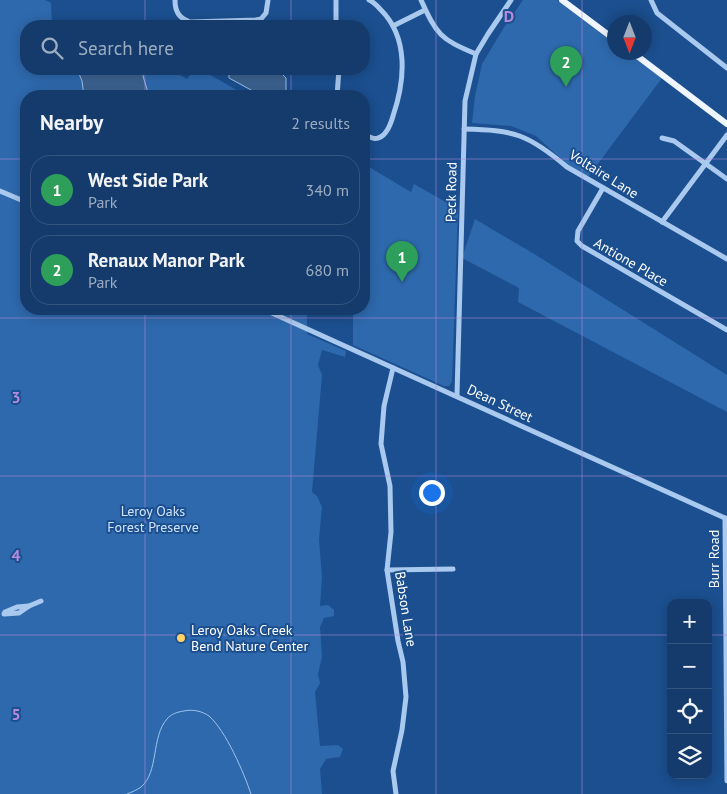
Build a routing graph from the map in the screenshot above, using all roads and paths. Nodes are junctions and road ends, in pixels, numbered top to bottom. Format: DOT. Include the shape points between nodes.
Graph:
graph roads {
  1 [pos="175,0"];
  2 [pos="268,0"];
  3 [pos="336,0"];
  4 [pos="369,0"];
  5 [pos="420,0"];
  6 [pos="511,0"];
  7 [pos="562,0"];
  8 [pos="651,0"];
  9 [pos="425,10"];
  10 [pos="186,20"];
  11 [pos="256,20"];
  12 [pos="336,20"];
  13 [pos="393,26"];
  14 [pos="607,34"];
  15 [pos="476,54"];
  16 [pos="643,60"];
  17 [pos="727,68"];
  18 [pos="339,75"];
  19 [pos="337,90"];
  20 [pos="727,124"];
  21 [pos="464,129"];
  22 [pos="727,135"];
  23 [pos="370,137"];
  24 [pos="662,138"];
  25 [pos="706,163"];
  26 [pos="727,179"];
  27 [pos="603,188"];
  28 [pos="0,191"];
  29 [pos="20,199"];
  30 [pos="662,222"];
  31 [pos="727,260"];
  32 [pos="276,315"];
  33 [pos="727,330"];
  34 [pos="393,368"];
  35 [pos="457,395"];
  36 [pos="726,519"];
  37 [pos="453,569"];
  38 [pos="387,570"];
  39 [pos="42,601"];
  40 [pos="29,606"];
  41 [pos="727,780"];
  42 [pos="396,794"];
  1 -- 10 [label="street" via="177,13"];
  2 -- 11 [label="street" via="266,13"];
  3 -- 12 [label="street"];
  4 -- 13 [label="street" via="390,19"];
  5 -- 9 [label="street"];
  6 -- 15 [label="street, Peck Road"];
  7 -- 14 [label="main road"];
  8 -- 17 [label="street" via="657,13"];
  9 -- 13 [label="street"];
  9 -- 15 [label="street" via="437,32"];
  13 -- 23 [label="street" via="400,43 399,100 384,134 379,138"];
  15 -- 21 [label="street, Peck Road" via="465,101"];
  16 -- 20 [label="main road"];
  18 -- 19 [label="street"];
  21 -- 27 [label="street, Voltaire Lane" via="497,130 530,139 567,167"];
  21 -- 35 [label="street, Peck Road"];
  22 -- 25 [label="street"];
  24 -- 25 [label="street" via="674,141"];
  25 -- 26 [label="street"];
  25 -- 30 [label="street"];
  27 -- 30 [label="street, Voltaire Lane"];
  27 -- 33 [label="street, Antione Place" via="578,231 577,241"];
  28 -- 29 [label="street"];
  30 -- 31 [label="street, Voltaire Lane"];
  32 -- 34 [label="street, Dean Street"];
  34 -- 35 [label="street, Dean Street"];
  34 -- 38 [label="street, Babson Lane" via="384,406 381,444 390,486 391,532"];
  35 -- 36 [label="street, Dean Street"];
  36 -- 41 [label="street, Burr Road"];
  37 -- 38 [label="street"];
  38 -- 42 [label="street, Babson Lane" via="404,662 406,696 393,771"];
  39 -- 40 [label="street"];
}
